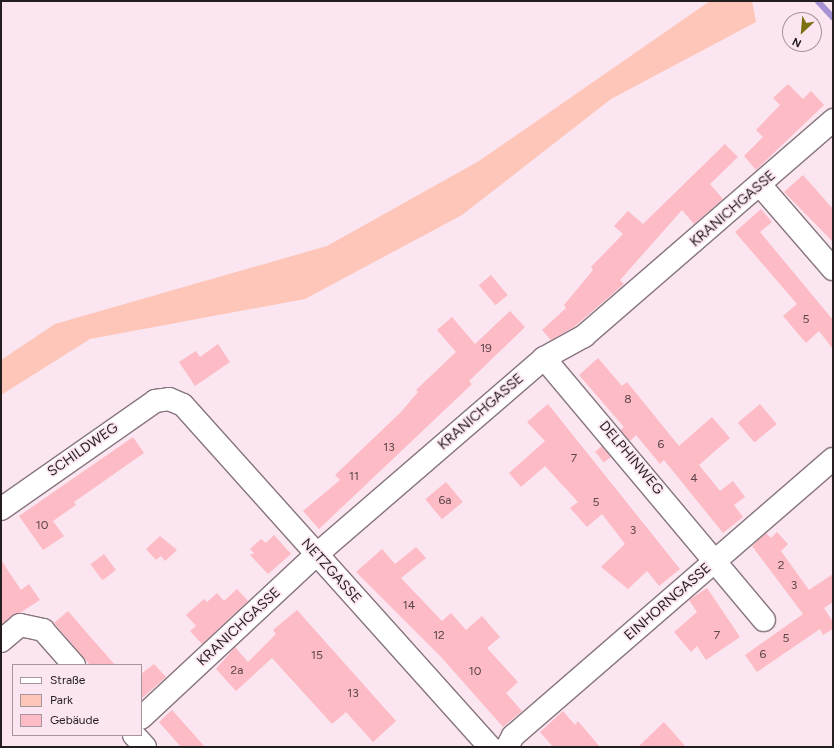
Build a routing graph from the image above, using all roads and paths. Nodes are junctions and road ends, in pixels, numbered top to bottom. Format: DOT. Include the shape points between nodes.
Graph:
graph roads {
  1 [pos="833,120"];
  2 [pos="761,186"];
  3 [pos="833,269"];
  4 [pos="544,358"];
  5 [pos="169,399"];
  6 [pos="833,459"];
  7 [pos="1,509"];
  8 [pos="316,555"];
  9 [pos="716,560"];
  10 [pos="764,620"];
  11 [pos="1,641"];
  12 [pos="73,664"];
  13 [pos="142,717"];
  14 [pos="135,736"];
  15 [pos="145,747"];
  16 [pos="490,747"];
  17 [pos="506,747"];
  1 -- 2 [label="street, KRANICHGASSE"];
  2 -- 3 [label="street"];
  2 -- 4 [label="street, KRANICHGASSE" via="584,336"];
  4 -- 8 [label="street, KRANICHGASSE"];
  4 -- 9 [label="street, DELPHINWEG"];
  5 -- 7 [label="street, SCHILDWEG" via="156,401 132,416"];
  5 -- 8 [label="street, NETZGASSE" via="183,405"];
  6 -- 9 [label="street, EINHORNGASSE"];
  8 -- 13 [label="street, KRANICHGASSE"];
  8 -- 16 [label="street, NETZGASSE"];
  9 -- 10 [label="street, DELPHINWEG"];
  9 -- 17 [label="street, EINHORNGASSE" via="513,736"];
  11 -- 12 [label="street" via="20,625 43,630"];
  14 -- 15 [label="street"];
}
